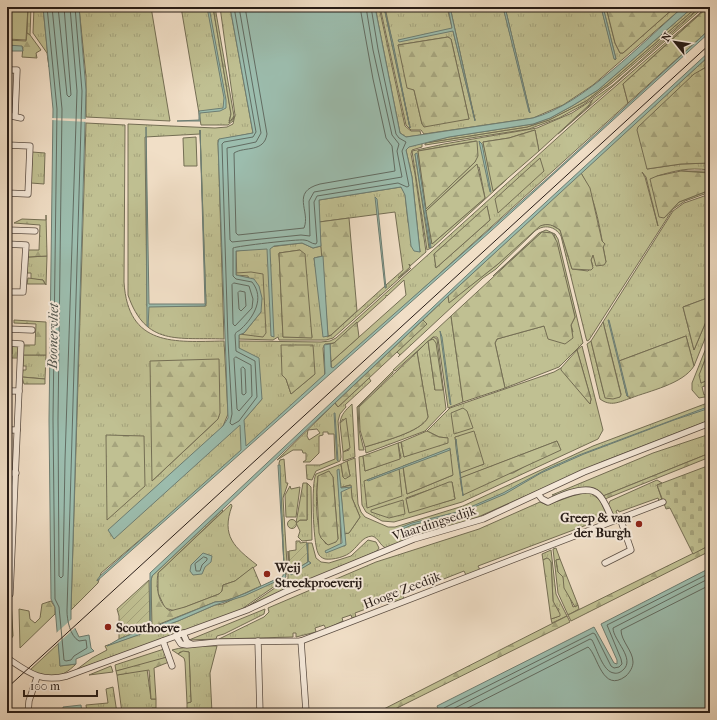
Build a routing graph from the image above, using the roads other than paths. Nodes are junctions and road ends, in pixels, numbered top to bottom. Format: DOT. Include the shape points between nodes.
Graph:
graph roads {
  1 [pos="7,70"];
  2 [pos="7,115"];
  3 [pos="15,116"];
  4 [pos="21,118"];
  5 [pos="7,145"];
  6 [pos="7,193"];
  7 [pos="7,230"];
  8 [pos="35,231"];
  9 [pos="7,244"];
  10 [pos="7,292"];
  11 [pos="7,329"];
  12 [pos="32,330"];
  13 [pos="7,343"];
  14 [pos="7,391"];
  15 [pos="19,391"];
  16 [pos="710,423"];
  17 [pos="7,430"];
  18 [pos="17,430"];
  19 [pos="7,473"];
  20 [pos="16,473"];
  21 [pos="544,491"];
  22 [pos="538,494"];
  23 [pos="552,500"];
  24 [pos="663,502"];
  25 [pos="620,518"];
  26 [pos="613,521"];
  27 [pos="9,555"];
  28 [pos="605,563"];
  29 [pos="10,594"];
  30 [pos="182,634"];
  31 [pos="176,636"];
  32 [pos="163,641"];
  33 [pos="258,641"];
  34 [pos="301,641"];
  35 [pos="191,644"];
  36 [pos="7,658"];
  37 [pos="172,666"];
  38 [pos="37,677"];
  39 [pos="28,713"];
  40 [pos="260,713"];
  41 [pos="300,713"];
  1 -- 3 [label="street" via="18,70"];
  2 -- 3 [label="street"];
  3 -- 4 [label="street"];
  5 -- 6 [label="street" via="30,146 28,194"];
  7 -- 8 [label="street"];
  9 -- 10 [label="street" via="26,245 23,292"];
  11 -- 12 [label="street"];
  13 -- 15 [label="street" via="21,344"];
  14 -- 15 [label="street"];
  15 -- 18 [label="street"];
  16 -- 21 [label="street, Vlaardingsedijk" via="630,453"];
  17 -- 18 [label="street"];
  18 -- 20 [label="street"];
  19 -- 20 [label="street"];
  20 -- 27 [label="street"];
  21 -- 22 [label="street, Vlaardingsedijk"];
  21 -- 23 [label="street"];
  22 -- 23 [label="street" via="545,501"];
  22 -- 30 [label="street, Vlaardingsedijk" via="483,519 414,539 247,610"];
  23 -- 26 [label="street" via="591,490 601,496"];
  24 -- 25 [label="street, Hooge Zeedijk"];
  25 -- 26 [label="street, Hooge Zeedijk"];
  25 -- 28 [label="street" via="631,550"];
  26 -- 34 [label="street, Hooge Zeedijk"];
  27 -- 29 [label="street"];
  30 -- 31 [label="street, Vlaardingsedijk"];
  30 -- 35 [label="street"];
  31 -- 32 [label="street, Vlaardingsedijk"];
  31 -- 35 [label="street" via="183,645"];
  32 -- 37 [label="street"];
  32 -- 38 [label="street, Vlaardingsedijk" via="67,676 52,679"];
  33 -- 34 [label="street, Hooge Zeedijk"];
  33 -- 35 [label="street, Hooge Zeedijk"];
  33 -- 40 [label="street"];
  34 -- 41 [label="street" via="306,710"];
  36 -- 38 [label="street"];
  38 -- 39 [label="street"];
}
